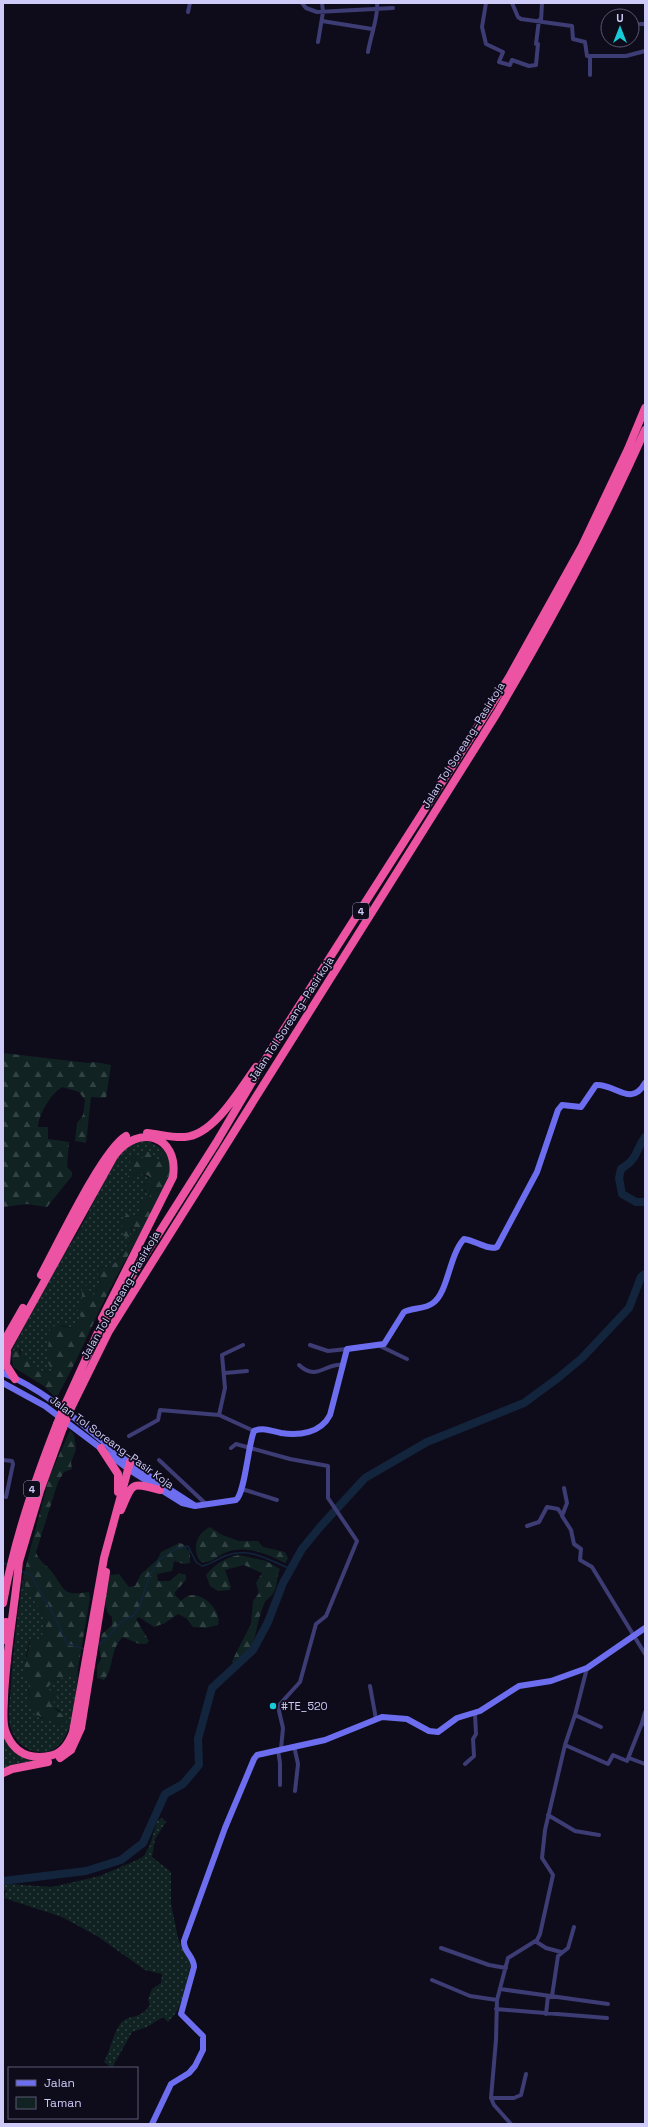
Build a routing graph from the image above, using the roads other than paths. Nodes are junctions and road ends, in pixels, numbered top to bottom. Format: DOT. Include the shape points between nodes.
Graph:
graph roads {
  1 [pos="190,3"];
  2 [pos="302,3"];
  3 [pos="322,3"];
  4 [pos="377,3"];
  5 [pos="486,3"];
  6 [pos="512,3"];
  7 [pos="542,3"];
  8 [pos="393,8"];
  9 [pos="378,9"];
  10 [pos="188,12"];
  11 [pos="323,12"];
  12 [pos="322,21"];
  13 [pos="540,21"];
  14 [pos="372,29"];
  15 [pos="318,42"];
  16 [pos="645,51"];
  17 [pos="368,52"];
  18 [pos="590,56"];
  19 [pos="590,74"];
  20 [pos="645,408"];
  21 [pos="645,430"];
  22 [pos="274,1045"];
  23 [pos="645,1083"];
  24 [pos="99,1330"];
  25 [pos="6,1340"];
  26 [pos="243,1344"];
  27 [pos="310,1345"];
  28 [pos="380,1346"];
  29 [pos="347,1349"];
  30 [pos="3,1356"];
  31 [pos="407,1359"];
  32 [pos="298,1365"];
  33 [pos="343,1365"];
  34 [pos="248,1371"];
  35 [pos="225,1373"];
  36 [pos="3,1374"];
  37 [pos="15,1378"];
  38 [pos="3,1383"];
  39 [pos="67,1408"];
  40 [pos="219,1415"];
  41 [pos="254,1431"];
  42 [pos="129,1436"];
  43 [pos="101,1448"];
  44 [pos="231,1448"];
  45 [pos="249,1449"];
  46 [pos="3,1460"];
  47 [pos="159,1460"];
  48 [pos="131,1467"];
  49 [pos="564,1488"];
  50 [pos="242,1489"];
  51 [pos="160,1490"];
  52 [pos="6,1497"];
  53 [pos="277,1500"];
  54 [pos="206,1504"];
  55 [pos="196,1506"];
  56 [pos="120,1512"];
  57 [pos="562,1515"];
  58 [pos="112,1526"];
  59 [pos="527,1526"];
  60 [pos="13,1579"];
  61 [pos="3,1603"];
  62 [pos="645,1628"];
  63 [pos="92,1635"];
  64 [pos="634,1636"];
  65 [pos="3,1640"];
  66 [pos="645,1654"];
  67 [pos="88,1660"];
  68 [pos="587,1668"];
  69 [pos="370,1686"];
  70 [pos="645,1712"];
  71 [pos="475,1714"];
  72 [pos="575,1715"];
  73 [pos="376,1719"];
  74 [pos="644,1723"];
  75 [pos="601,1726"];
  76 [pos="565,1745"];
  77 [pos="294,1746"];
  78 [pos="279,1749"];
  79 [pos="629,1758"];
  80 [pos="466,1763"];
  81 [pos="645,1764"];
  82 [pos="3,1773"];
  83 [pos="280,1785"];
  84 [pos="295,1791"];
  85 [pos="548,1815"];
  86 [pos="600,1835"];
  87 [pos="574,1927"];
  88 [pos="535,1941"];
  89 [pos="441,1948"];
  90 [pos="561,1952"];
  91 [pos="506,1968"];
  92 [pos="432,1980"];
  93 [pos="500,1989"];
  94 [pos="550,1996"];
  95 [pos="497,2000"];
  96 [pos="608,2004"];
  97 [pos="496,2009"];
  98 [pos="546,2014"];
  99 [pos="607,2018"];
  100 [pos="526,2074"];
  101 [pos="491,2098"];
  102 [pos="152,2124"];
  103 [pos="511,2124"];
  1 -- 10 [label="street"];
  2 -- 11 [label="street" via="308,9"];
  3 -- 11 [label="street"];
  4 -- 9 [label="street"];
  5 -- 13 [label="street" via="482,27 486,44 503,52 499,62 510,65 512,60 529,66 536,65 536,37"];
  6 -- 13 [label="street" via="518,18"];
  7 -- 13 [label="street"];
  8 -- 9 [label="street"];
  9 -- 11 [label="street"];
  9 -- 14 [label="street"];
  11 -- 12 [label="street"];
  12 -- 14 [label="street"];
  12 -- 15 [label="street"];
  13 -- 18 [label="street" via="572,26 573,39 585,42 586,54"];
  14 -- 17 [label="street"];
  16 -- 18 [label="street" via="626,56"];
  18 -- 19 [label="street"];
  20 -- 22 [label="highway, Jalan Tol Soreang–Pasirkoja / 4" via="571,567 508,679"];
  21 -- 39 [label="highway, Jalan Tol Soreang–Pasirkoja / 4" via="591,546 541,639 109,1331"];
  22 -- 24 [label="highway, Jalan Tol Soreang–Pasirkoja / 4"];
  22 -- 25 [label="highway" via="224,1112 203,1131 184,1137 139,1132 125,1136 117,1143 101,1166"];
  23 -- 28 [label="street" via="640,1090 631,1095 604,1085 596,1085 581,1107 562,1105 537,1172 500,1244 494,1249 464,1239 454,1253 438,1300 429,1306 404,1312 384,1344"];
  24 -- 25 [label="highway" via="104,1312 174,1177 175,1165 171,1151 153,1139 137,1138 128,1141 114,1156"];
  24 -- 39 [label="highway, Jalan Tol Soreang–Pasirkoja / 4"];
  25 -- 30 [label="highway"];
  25 -- 37 [label="highway" via="5,1362"];
  26 -- 35 [label="street" via="222,1355"];
  27 -- 29 [label="street" via="328,1351"];
  28 -- 29 [label="street"];
  28 -- 31 [label="street"];
  29 -- 33 [label="street"];
  32 -- 33 [label="street" via="310,1371 320,1371 335,1364"];
  33 -- 41 [label="street" via="330,1415 325,1424 311,1432 298,1434 262,1429"];
  34 -- 35 [label="street"];
  35 -- 40 [label="street" via="226,1388"];
  36 -- 37 [label="street, Jalan Tol Soreang–Pasir Koja"];
  37 -- 48 [label="street, Jalan Tol Soreang–Pasir Koja" via="60,1407"];
  38 -- 43 [label="street, Jalan Tol Soreang–Pasir Koja" via="45,1406"];
  39 -- 60 [label="highway, Jalan Tol Soreang–Pasirkoja / 4, bridge" via="17,1558"];
  40 -- 41 [label="street"];
  40 -- 42 [label="street" via="160,1410 158,1420"];
  41 -- 45 [label="street"];
  43 -- 48 [label="street, Jalan Tol Soreang–Pasir Koja"];
  43 -- 58 [label="highway" via="118,1474"];
  44 -- 45 [label="street" via="236,1444"];
  45 -- 50 [label="street"];
  45 -- 78 [label="street" via="328,1466 327,1495 332,1506 357,1539 326,1616 316,1624 300,1682 280,1704 283,1728"];
  46 -- 52 [label="street" via="12,1460 14,1464"];
  47 -- 54 [label="street"];
  48 -- 51 [label="street, Jalan Tol Soreang–Pasir Koja"];
  48 -- 55 [label="street, Jalan Tol Soreang–Pasir Koja"];
  48 -- 56 [label="highway"];
  48 -- 58 [label="highway"];
  49 -- 57 [label="street" via="567,1503"];
  50 -- 53 [label="street"];
  50 -- 54 [label="street" via="236,1500"];
  51 -- 55 [label="street, Jalan Tol Soreang–Pasir Koja" via="182,1504"];
  51 -- 56 [label="highway" via="136,1485 129,1491"];
  54 -- 55 [label="street"];
  56 -- 63 [label="highway"];
  57 -- 59 [label="street" via="558,1509 548,1507 545,1508 539,1522"];
  57 -- 64 [label="street" via="571,1530 574,1544 581,1549 580,1560 592,1567"];
  58 -- 63 [label="highway" via="104,1558"];
  60 -- 61 [label="highway"];
  60 -- 65 [label="highway"];
  60 -- 67 [label="highway" via="3,1720 9,1740 22,1754 36,1758 54,1756 69,1741 76,1721"];
  62 -- 64 [label="street"];
  63 -- 67 [label="highway"];
  64 -- 66 [label="street"];
  64 -- 68 [label="street"];
  67 -- 82 [label="highway" via="81,1728 71,1750 55,1760"];
  68 -- 71 [label="street" via="551,1681 519,1686"];
  68 -- 72 [label="street"];
  69 -- 73 [label="street"];
  70 -- 74 [label="street"];
  71 -- 73 [label="street" via="457,1718 442,1731 434,1733 406,1719"];
  71 -- 80 [label="street" via="474,1756"];
  72 -- 75 [label="street"];
  72 -- 76 [label="street"];
  73 -- 77 [label="street" via="325,1740"];
  74 -- 79 [label="street"];
  76 -- 79 [label="street" via="608,1764 613,1755 626,1761"];
  76 -- 85 [label="street"];
  77 -- 78 [label="street"];
  77 -- 84 [label="street" via="298,1764"];
  78 -- 83 [label="street"];
  78 -- 102 [label="street" via="260,1753 254,1759 186,1931 184,1948 194,1967 181,2014 203,2036 204,2045 193,2070 171,2084"];
  79 -- 81 [label="street"];
  85 -- 86 [label="street" via="575,1830"];
  85 -- 88 [label="street" via="542,1858 552,1872 552,1878 540,1934"];
  87 -- 90 [label="street" via="568,1948"];
  88 -- 90 [label="street" via="546,1948"];
  88 -- 91 [label="street" via="510,1957"];
  89 -- 91 [label="street" via="489,1965"];
  90 -- 94 [label="street" via="556,1963"];
  91 -- 93 [label="street"];
  92 -- 95 [label="street" via="460,1993"];
  93 -- 94 [label="street"];
  93 -- 95 [label="street"];
  94 -- 96 [label="street"];
  94 -- 98 [label="street"];
  95 -- 97 [label="street"];
  97 -- 98 [label="street"];
  97 -- 101 [label="street"];
  98 -- 99 [label="street"];
  100 -- 101 [label="street" via="520,2095 514,2098"];
  101 -- 103 [label="street"];
}
